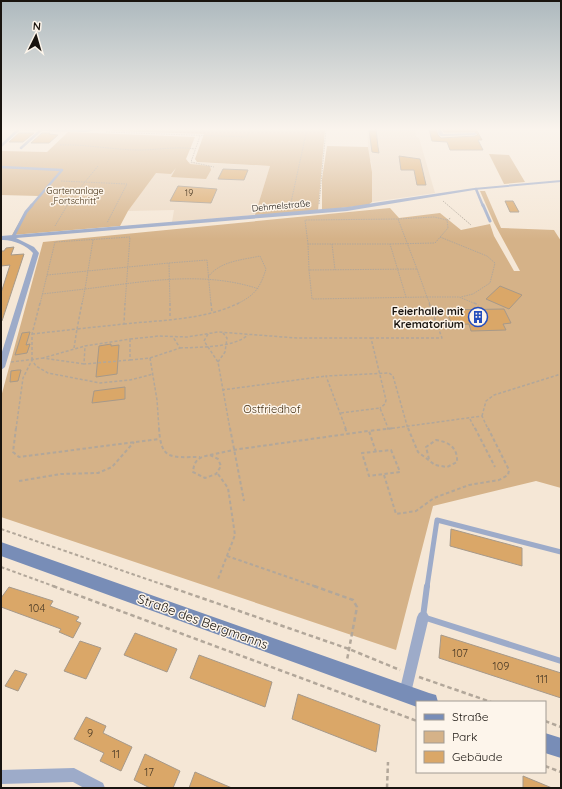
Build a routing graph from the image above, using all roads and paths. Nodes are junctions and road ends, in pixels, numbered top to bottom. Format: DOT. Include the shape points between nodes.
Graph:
graph roads {
  1 [pos="98,166"];
  2 [pos="209,166"];
  3 [pos="299,166"];
  4 [pos="323,166"];
  5 [pos="1,167"];
  6 [pos="214,167"];
  7 [pos="52,181"];
  8 [pos="561,181"];
  9 [pos="85,183"];
  10 [pos="476,189"];
  11 [pos="443,201"];
  12 [pos="319,212"];
  13 [pos="288,215"];
  14 [pos="451,218"];
  15 [pos="398,219"];
  16 [pos="447,220"];
  17 [pos="490,221"];
  18 [pos="471,224"];
  19 [pos="103,230"];
  20 [pos="53,234"];
  21 [pos="11,237"];
  22 [pos="440,237"];
  23 [pos="1,238"];
  24 [pos="93,240"];
  25 [pos="308,244"];
  26 [pos="332,244"];
  27 [pos="390,244"];
  28 [pos="408,244"];
  29 [pos="169,263"];
  30 [pos="129,267"];
  31 [pos="398,269"];
  32 [pos="417,269"];
  33 [pos="88,270"];
  34 [pos="309,270"];
  35 [pos="335,270"];
  36 [pos="47,275"];
  37 [pos="208,277"];
  38 [pos="169,280"];
  39 [pos="128,284"];
  40 [pos="85,289"];
  41 [pos="259,289"];
  42 [pos="42,294"];
  43 [pos="406,298"];
  44 [pos="427,298"];
  45 [pos="459,298"];
  46 [pos="479,305"];
  47 [pos="212,313"];
  48 [pos="170,318"];
  49 [pos="124,324"];
  50 [pos="77,329"];
  51 [pos="223,333"];
  52 [pos="32,334"];
  53 [pos="208,334"];
  54 [pos="248,335"];
  55 [pos="173,337"];
  56 [pos="371,338"];
  57 [pos="130,339"];
  58 [pos="225,343"];
  59 [pos="86,346"];
  60 [pos="208,346"];
  61 [pos="74,348"];
  62 [pos="180,348"];
  63 [pos="43,358"];
  64 [pos="150,358"];
  65 [pos="32,360"];
  66 [pos="130,360"];
  67 [pos="218,362"];
  68 [pos="1,364"];
  69 [pos="84,364"];
  70 [pos="380,373"];
  71 [pos="153,374"];
  72 [pos="561,374"];
  73 [pos="326,376"];
  74 [pos="222,390"];
  75 [pos="380,408"];
  76 [pos="341,412"];
  77 [pos="482,416"];
  78 [pos="470,419"];
  79 [pos="407,426"];
  80 [pos="388,428"];
  81 [pos="369,431"];
  82 [pos="347,433"];
  83 [pos="159,439"];
  84 [pos="134,442"];
  85 [pos="233,450"];
  86 [pos="376,452"];
  87 [pos="210,455"];
  88 [pos="200,458"];
  89 [pos="429,459"];
  90 [pos="495,467"];
  91 [pos="218,474"];
  92 [pos="384,474"];
  93 [pos="19,481"];
  94 [pos="244,502"];
  95 [pos="1,529"];
  96 [pos="1,549"];
  97 [pos="561,552"];
  98 [pos="227,556"];
  99 [pos="1,567"];
  100 [pos="218,578"];
  101 [pos="423,617"];
  102 [pos="349,649"];
  103 [pos="561,661"];
  104 [pos="344,671"];
  105 [pos="410,674"];
  106 [pos="405,693"];
  107 [pos="426,701"];
  108 [pos="488,701"];
  109 [pos="416,721"];
  110 [pos="546,721"];
  111 [pos="561,727"];
  112 [pos="546,743"];
  113 [pos="561,748"];
  114 [pos="388,762"];
  115 [pos="546,766"];
  116 [pos="561,772"];
  117 [pos="1,777"];
  118 [pos="98,788"];
  119 [pos="387,788"];
  1 -- 9 [label="path"];
  2 -- 6 [label="path"];
  3 -- 13 [label="path"];
  4 -- 12 [label="path"];
  5 -- 7 [label="lane" via="62,170"];
  7 -- 9 [label="path"];
  7 -- 21 [label="lane" via="26,212"];
  8 -- 10 [label="street, Dehmelstraße"];
  9 -- 19 [label="path" via="127,184"];
  9 -- 20 [label="path" via="65,208"];
  10 -- 12 [label="street, Dehmelstraße"];
  10 -- 17 [label="lane"];
  11 -- 18 [label="path"];
  12 -- 13 [label="street, Dehmelstraße"];
  13 -- 19 [label="street, Dehmelstraße"];
  14 -- 16 [label="path"];
  15 -- 16 [label="path" via="437,217"];
  15 -- 25 [label="path" via="305,220"];
  15 -- 28 [label="path"];
  16 -- 22 [label="path" via="448,228"];
  19 -- 20 [label="street, Dehmelstraße"];
  20 -- 21 [label="street, Dehmelstraße"];
  21 -- 23 [label="street, Dehmelstraße"];
  21 -- 68 [label="street" via="12,240 32,248 36,254"];
  22 -- 28 [label="path" via="435,243"];
  22 -- 45 [label="path" via="486,256 495,263 490,283 473,294"];
  24 -- 30 [label="path" via="130,237"];
  24 -- 33 [label="path"];
  24 -- 36 [label="path" via="55,242"];
  25 -- 26 [label="path"];
  25 -- 34 [label="path"];
  26 -- 27 [label="path"];
  26 -- 35 [label="path"];
  27 -- 28 [label="path"];
  27 -- 31 [label="path"];
  28 -- 32 [label="path"];
  29 -- 30 [label="path"];
  29 -- 37 [label="path" via="207,260"];
  29 -- 38 [label="path"];
  30 -- 33 [label="path"];
  30 -- 39 [label="path"];
  31 -- 32 [label="path"];
  31 -- 35 [label="path"];
  31 -- 43 [label="path"];
  32 -- 44 [label="path"];
  33 -- 36 [label="path"];
  33 -- 40 [label="path"];
  34 -- 35 [label="path"];
  34 -- 43 [label="path" via="312,299"];
  36 -- 42 [label="path"];
  37 -- 38 [label="path"];
  37 -- 41 [label="path" via="230,280"];
  37 -- 41 [label="path" via="210,272 222,266 260,256 266,269"];
  37 -- 47 [label="path"];
  38 -- 39 [label="path"];
  38 -- 48 [label="path"];
  39 -- 40 [label="path"];
  39 -- 49 [label="path"];
  40 -- 42 [label="path"];
  40 -- 50 [label="path"];
  41 -- 47 [label="path" via="234,306"];
  42 -- 52 [label="path"];
  43 -- 44 [label="path"];
  44 -- 45 [label="path"];
  44 -- 56 [label="path" via="442,338"];
  45 -- 46 [label="path"];
  47 -- 48 [label="path"];
  48 -- 49 [label="path"];
  49 -- 50 [label="path"];
  50 -- 52 [label="path"];
  50 -- 61 [label="path"];
  51 -- 53 [label="path"];
  51 -- 54 [label="path"];
  51 -- 58 [label="path" via="227,338"];
  52 -- 65 [label="path"];
  53 -- 55 [label="path"];
  53 -- 60 [label="path" via="204,341"];
  54 -- 56 [label="path"];
  54 -- 58 [label="path" via="237,342"];
  55 -- 57 [label="path"];
  55 -- 62 [label="path"];
  56 -- 70 [label="path"];
  57 -- 59 [label="path"];
  57 -- 66 [label="path"];
  58 -- 60 [label="path" via="216,347"];
  58 -- 67 [label="path" via="225,352"];
  59 -- 61 [label="path"];
  59 -- 69 [label="path"];
  60 -- 62 [label="path"];
  60 -- 67 [label="path"];
  61 -- 63 [label="path"];
  62 -- 64 [label="path"];
  63 -- 65 [label="path"];
  63 -- 69 [label="path"];
  64 -- 66 [label="path"];
  64 -- 71 [label="path"];
  65 -- 68 [label="path"];
  65 -- 71 [label="path" via="36,366 48,373 100,383 130,380"];
  65 -- 84 [label="path" via="23,378 21,392 13,452 19,457"];
  66 -- 69 [label="path"];
  67 -- 74 [label="path"];
  70 -- 73 [label="path"];
  70 -- 75 [label="path" via="386,400"];
  70 -- 79 [label="path" via="389,373 393,376"];
  71 -- 83 [label="path"];
  72 -- 77 [label="path" via="494,395 486,401"];
  73 -- 74 [label="path"];
  73 -- 76 [label="path"];
  74 -- 85 [label="path"];
  75 -- 76 [label="path"];
  75 -- 80 [label="path"];
  76 -- 82 [label="path"];
  77 -- 78 [label="path"];
  77 -- 92 [label="path" via="508,466 508,475 499,480 469,485 434,498 416,511 396,514"];
  78 -- 79 [label="path"];
  78 -- 90 [label="path"];
  79 -- 80 [label="path"];
  79 -- 89 [label="path" via="418,452"];
  80 -- 81 [label="path"];
  81 -- 82 [label="path"];
  81 -- 86 [label="path"];
  82 -- 85 [label="path"];
  83 -- 84 [label="path"];
  83 -- 88 [label="path" via="166,452 175,457"];
  84 -- 93 [label="path" via="119,461 105,471 44,476"];
  85 -- 87 [label="path"];
  85 -- 94 [label="path"];
  86 -- 92 [label="path" via="362,453 369,476"];
  86 -- 92 [label="path" via="392,450 400,472"];
  87 -- 88 [label="path"];
  87 -- 91 [label="path" via="218,459 221,466"];
  88 -- 91 [label="path" via="194,464 193,472 200,478 209,479"];
  89 -- 89 [label="path" via="435,465 447,467 457,462 459,455 449,443 436,440 426,447"];
  91 -- 98 [label="path" via="228,488 235,536"];
  95 -- 102 [label="path"];
  96 -- 104 [label="main road, Straße des Bergmanns"];
  97 -- 101 [label="lane" via="437,520"];
  98 -- 100 [label="path"];
  98 -- 102 [label="path" via="352,600 357,607"];
  99 -- 109 [label="path"];
  101 -- 103 [label="lane"];
  101 -- 105 [label="street"];
  102 -- 104 [label="path"];
  102 -- 105 [label="path"];
  104 -- 106 [label="main road, Straße des Bergmanns"];
  105 -- 106 [label="street"];
  105 -- 108 [label="path"];
  106 -- 107 [label="main road, Straße des Bergmanns"];
  110 -- 111 [label="path"];
  112 -- 113 [label="main road"];
  114 -- 119 [label="path"];
  115 -- 116 [label="path"];
  117 -- 118 [label="street" via="74,775"];
}
